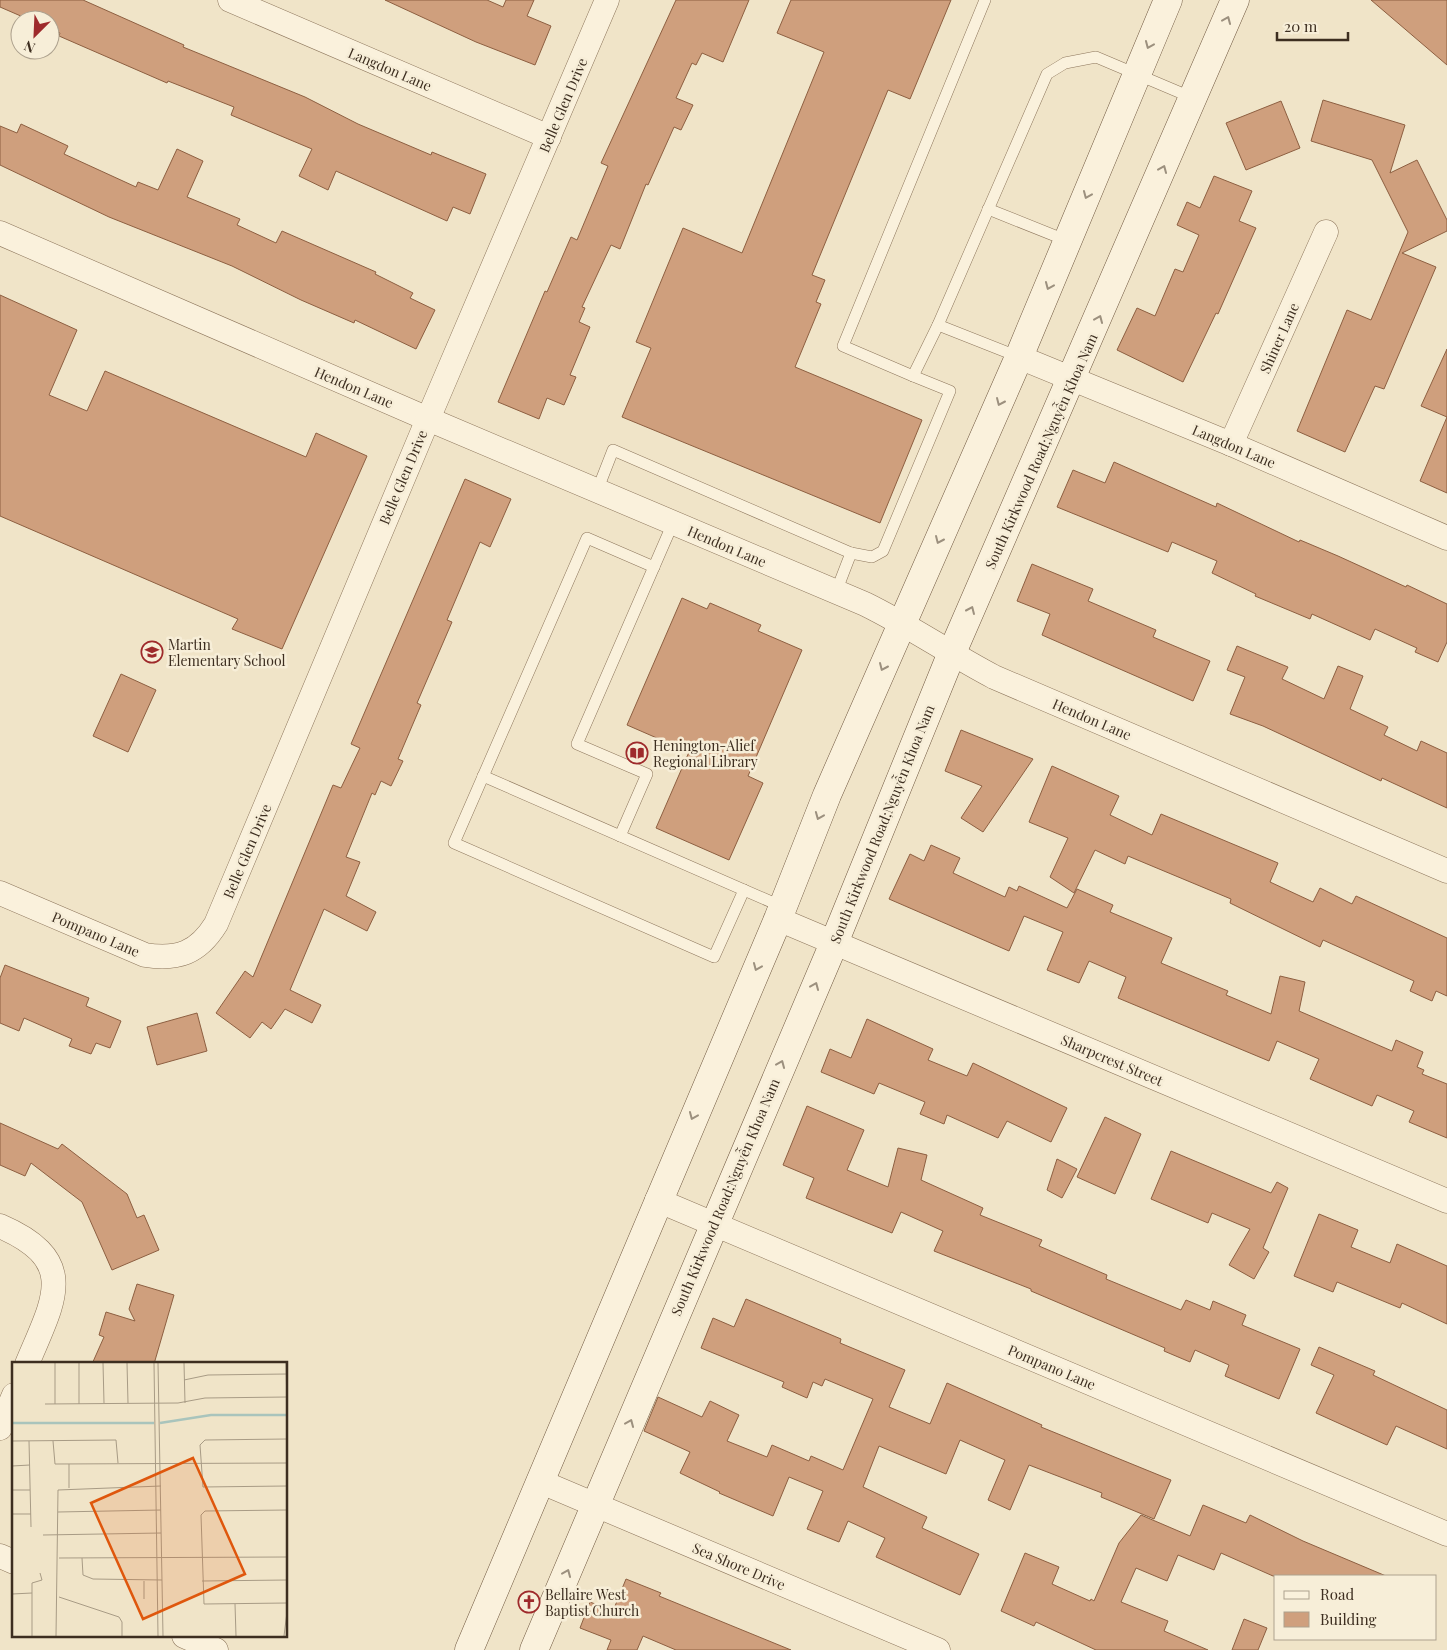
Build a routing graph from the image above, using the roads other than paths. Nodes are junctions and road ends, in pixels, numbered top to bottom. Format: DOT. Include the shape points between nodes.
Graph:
graph roads {
  1 [pos="230,0"];
  2 [pos="607,0"];
  3 [pos="985,0"];
  4 [pos="1168,0"];
  5 [pos="1235,0"];
  6 [pos="1137,75"];
  7 [pos="1193,98"];
  8 [pos="549,137"];
  9 [pos="988,209"];
  10 [pos="1326,232"];
  11 [pos="0,233"];
  12 [pos="1068,241"];
  13 [pos="938,325"];
  14 [pos="1019,357"];
  15 [pos="913,376"];
  16 [pos="1072,380"];
  17 [pos="428,419"];
  18 [pos="1231,444"];
  19 [pos="597,491"];
  20 [pos="673,523"];
  21 [pos="1447,538"];
  22 [pos="851,553"];
  23 [pos="654,567"];
  24 [pos="836,592"];
  25 [pos="903,622"];
  26 [pos="951,655"];
  27 [pos="483,776"];
  28 [pos="620,836"];
  29 [pos="1447,871"];
  30 [pos="744,890"];
  31 [pos="0,894"];
  32 [pos="780,913"];
  33 [pos="834,943"];
  34 [pos="194,949"];
  35 [pos="657,1200"];
  36 [pos="1447,1201"];
  37 [pos="713,1223"];
  38 [pos="0,1226"];
  39 [pos="28,1362"];
  40 [pos="12,1400"];
  41 [pos="0,1428"];
  42 [pos="539,1481"];
  43 [pos="596,1505"];
  44 [pos="1447,1534"];
  45 [pos="0,1556"];
  46 [pos="12,1561"];
  47 [pos="189,1638"];
  48 [pos="216,1650"];
  49 [pos="469,1650"];
  50 [pos="534,1650"];
  51 [pos="938,1650"];
  1 -- 8 [label="street, Langdon Lane"];
  2 -- 8 [label="street, Belle Glen Drive"];
  3 -- 15 [label="lane" via="843,346"];
  4 -- 6 [label="main road, one-way"];
  7 -- 5 [label="main road, South Kirkwood Road;Nguyễn Khoa Nam, one-way"];
  6 -- 7 [label="lane"];
  6 -- 9 [label="lane" via="1096,56 1065,63 1047,74"];
  6 -- 12 [label="main road, one-way"];
  16 -- 7 [label="main road, South Kirkwood Road;Nguyễn Khoa Nam, one-way"];
  8 -- 17 [label="street, Belle Glen Drive"];
  9 -- 12 [label="lane"];
  9 -- 13 [label="lane"];
  10 -- 18 [label="street, Shiner Lane"];
  11 -- 17 [label="street, Hendon Lane"];
  12 -- 14 [label="main road, one-way"];
  13 -- 14 [label="lane"];
  13 -- 15 [label="lane"];
  14 -- 16 [label="street, Langdon Lane"];
  14 -- 25 [label="main road, one-way"];
  15 -- 22 [label="lane" via="950,391 883,551 872,557"];
  16 -- 18 [label="street, Langdon Lane"];
  26 -- 16 [label="main road, South Kirkwood Road;Nguyễn Khoa Nam, one-way"];
  17 -- 19 [label="street, Hendon Lane"];
  17 -- 34 [label="street, Belle Glen Drive" via="216,924 207,939"];
  18 -- 21 [label="street, Langdon Lane"];
  19 -- 20 [label="street, Hendon Lane"];
  19 -- 22 [label="lane" via="612,450"];
  20 -- 23 [label="lane"];
  20 -- 24 [label="street, Hendon Lane"];
  22 -- 24 [label="lane"];
  23 -- 27 [label="lane" via="587,538"];
  23 -- 28 [label="lane" via="577,744 647,774"];
  24 -- 25 [label="street, Hendon Lane"];
  25 -- 26 [label="street, Hendon Lane"];
  25 -- 32 [label="main road, one-way" via="827,795"];
  26 -- 29 [label="street, Hendon Lane" via="994,677"];
  26 -- 33 [label="main road, South Kirkwood Road;Nguyễn Khoa Nam"];
  27 -- 28 [label="lane"];
  27 -- 30 [label="lane" via="454,843 714,957"];
  28 -- 30 [label="lane"];
  30 -- 32 [label="lane"];
  31 -- 34 [label="street, Pompano Lane" via="145,955 180,956"];
  32 -- 33 [label="street, Sharpcrest Street"];
  32 -- 35 [label="main road, one-way"];
  33 -- 36 [label="street, Sharpcrest Street"];
  37 -- 33 [label="main road, South Kirkwood Road;Nguyễn Khoa Nam, one-way"];
  35 -- 37 [label="street, Pompano Lane"];
  35 -- 42 [label="main road"];
  43 -- 37 [label="main road, South Kirkwood Road;Nguyễn Khoa Nam, one-way"];
  37 -- 44 [label="street, Pompano Lane"];
  38 -- 39 [label="street" via="40,1250 50,1265 54,1280 54,1299"];
  40 -- 41 [label="street"];
  42 -- 43 [label="street, Sea Shore Drive"];
  42 -- 49 [label="main road"];
  50 -- 43 [label="main road, South Kirkwood Road;Nguyễn Khoa Nam, one-way"];
  43 -- 51 [label="street, Sea Shore Drive"];
  45 -- 46 [label="street"];
  47 -- 48 [label="street"];
}
